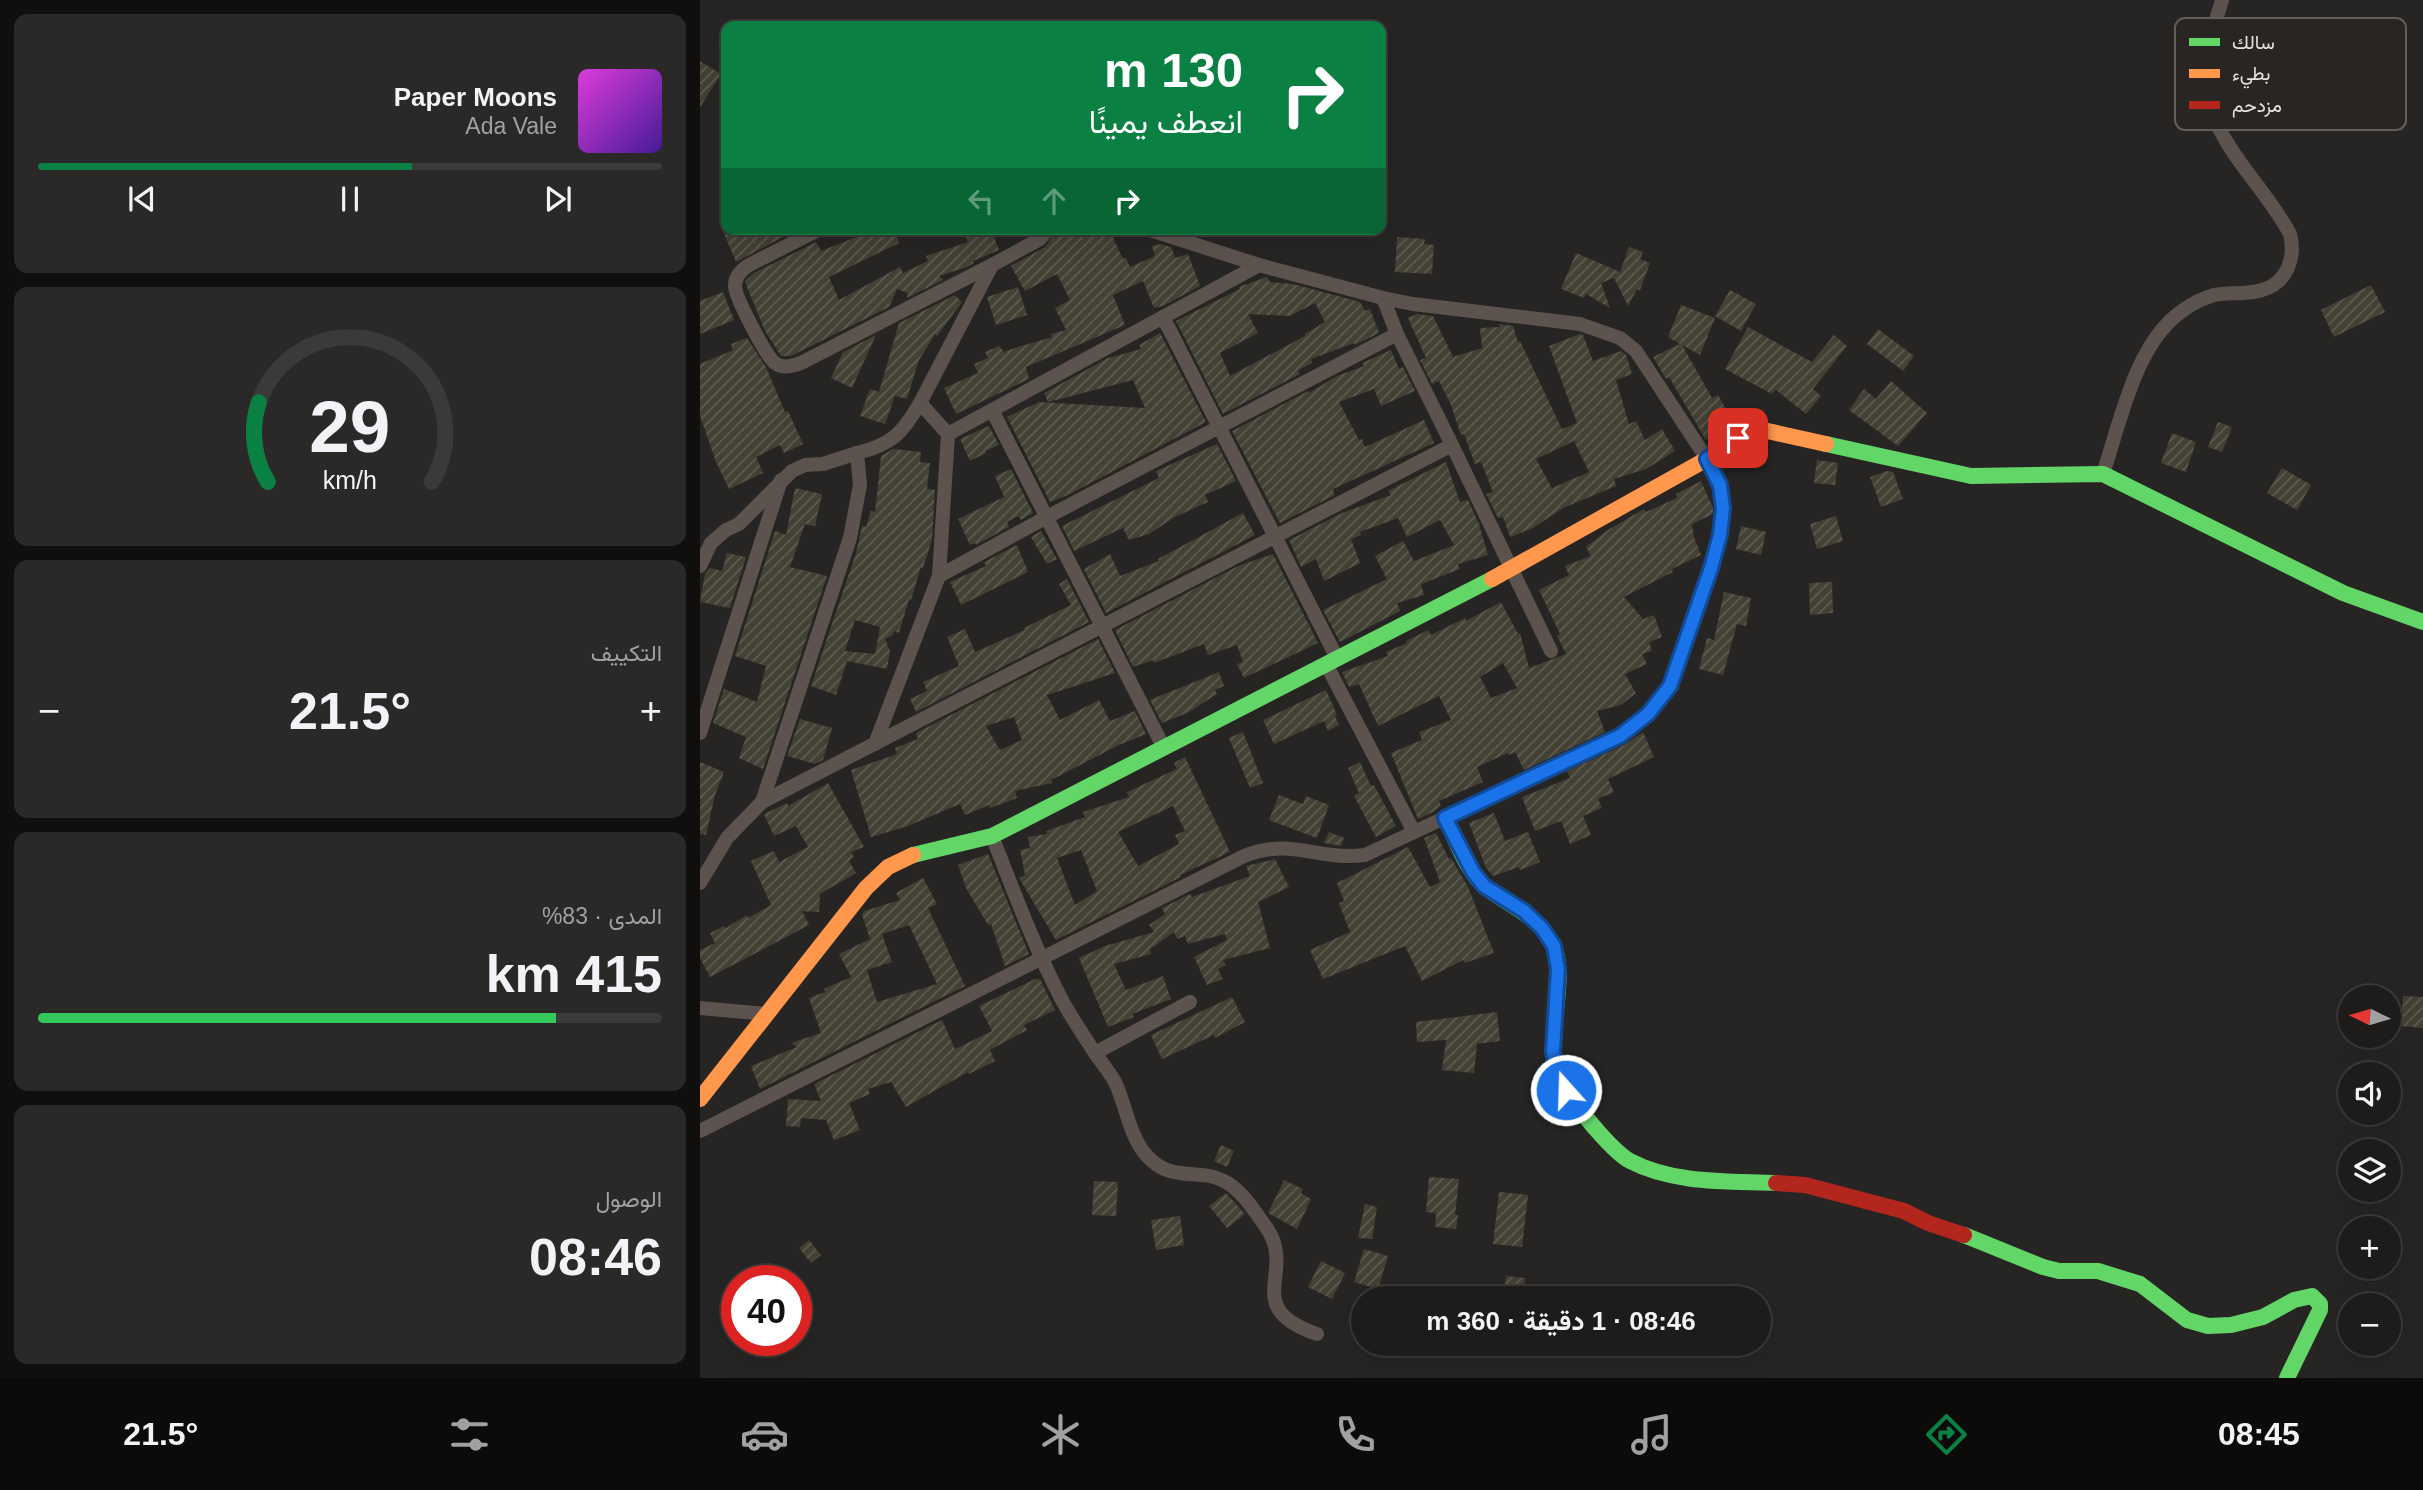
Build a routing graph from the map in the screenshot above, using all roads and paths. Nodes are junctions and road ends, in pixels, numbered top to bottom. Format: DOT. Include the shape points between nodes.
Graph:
graph roads {
  1 [pos="2222,0"];
  2 [pos="2217,18"];
  3 [pos="2220,130"];
  4 [pos="808,235"];
  5 [pos="1043,235"];
  6 [pos="1166,235"];
  7 [pos="992,265"];
  8 [pos="1259,265"];
  9 [pos="1383,298"];
  10 [pos="1163,317"];
  11 [pos="1397,334"];
  12 [pos="920,403"];
  13 [pos="992,410"];
  14 [pos="1219,428"];
  15 [pos="948,434"];
  16 [pos="1452,445"];
  17 [pos="857,453"];
  18 [pos="1707,459"];
  19 [pos="2102,474"];
  20 [pos="781,481"];
  21 [pos="1045,518"];
  22 [pos="1274,537"];
  23 [pos="700,566"];
  24 [pos="1512,568"];
  25 [pos="939,576"];
  26 [pos="2423,622"];
  27 [pos="1100,627"];
  28 [pos="1551,651"];
  29 [pos="1331,661"];
  30 [pos="700,733"];
  31 [pos="875,744"];
  32 [pos="1164,747"];
  33 [pos="762,802"];
  34 [pos="1445,818"];
  35 [pos="1414,832"];
  36 [pos="992,836"];
  37 [pos="700,883"];
  38 [pos="1041,959"];
  39 [pos="1190,1002"];
  40 [pos="700,1008"];
  41 [pos="766,1014"];
  42 [pos="1095,1053"];
  43 [pos="700,1098"];
  44 [pos="700,1131"];
  45 [pos="1317,1334"];
  46 [pos="2287,1378"];
  1 -- 2 [label="street"];
  3 -- 19 [label="street" via="2290,234 2290,264 2271,286 2199,301 2161,328 2141,360"];
  4 -- 7 [label="street" via="749,265 736,278 737,296 769,356 782,366 801,363"];
  5 -- 7 [label="street"];
  6 -- 8 [label="street"];
  7 -- 12 [label="street"];
  8 -- 9 [label="street"];
  8 -- 10 [label="street"];
  9 -- 11 [label="street"];
  9 -- 18 [label="street" via="1580,324 1620,338 1636,351"];
  10 -- 13 [label="street"];
  10 -- 14 [label="street"];
  11 -- 14 [label="street"];
  11 -- 16 [label="street"];
  12 -- 15 [label="street"];
  12 -- 17 [label="street" via="889,441"];
  13 -- 15 [label="street"];
  13 -- 21 [label="street"];
  14 -- 21 [label="street"];
  14 -- 22 [label="street"];
  15 -- 25 [label="street"];
  16 -- 22 [label="street"];
  16 -- 24 [label="street"];
  17 -- 20 [label="street" via="805,466"];
  17 -- 33 [label="street" via="860,485 850,538"];
  18 -- 19 [label="street" via="1754,428 1971,476"];
  18 -- 24 [label="street"];
  18 -- 34 [label="street" via="1720,485 1720,535 1670,686 1648,714 1620,736"];
  19 -- 26 [label="street" via="2343,593"];
  20 -- 23 [label="street" via="739,524 712,543"];
  20 -- 30 [label="street"];
  21 -- 25 [label="street"];
  21 -- 27 [label="street"];
  22 -- 27 [label="street"];
  22 -- 29 [label="street"];
  24 -- 28 [label="street"];
  24 -- 29 [label="street"];
  25 -- 31 [label="street"];
  27 -- 31 [label="street"];
  27 -- 32 [label="street"];
  29 -- 32 [label="street"];
  29 -- 35 [label="street"];
  31 -- 33 [label="street"];
  32 -- 36 [label="street"];
  33 -- 37 [label="street" via="727,838"];
  34 -- 35 [label="street"];
  34 -- 46 [label="street" via="1484,886 1524,911 1554,946 1558,969 1556,1072 1585,1117 1628,1160 1665,1174 1805,1185 1894,1208 2043,1267 2098,1271 2140,1283 2187,1320 2208,1326 2263,1317 2312,1296 2320,1310"];
  35 -- 38 [label="street" via="1365,855 1347,858 1263,848"];
  36 -- 38 [label="street"];
  36 -- 41 [label="street" via="918,853 888,867 866,888"];
  38 -- 42 [label="street"];
  38 -- 44 [label="street"];
  39 -- 42 [label="street"];
  40 -- 41 [label="street"];
  41 -- 43 [label="street"];
  42 -- 45 [label="street" via="1114,1079 1145,1154 1171,1173 1212,1177 1236,1189 1275,1244 1274,1300 1279,1312 1298,1328"];
}
